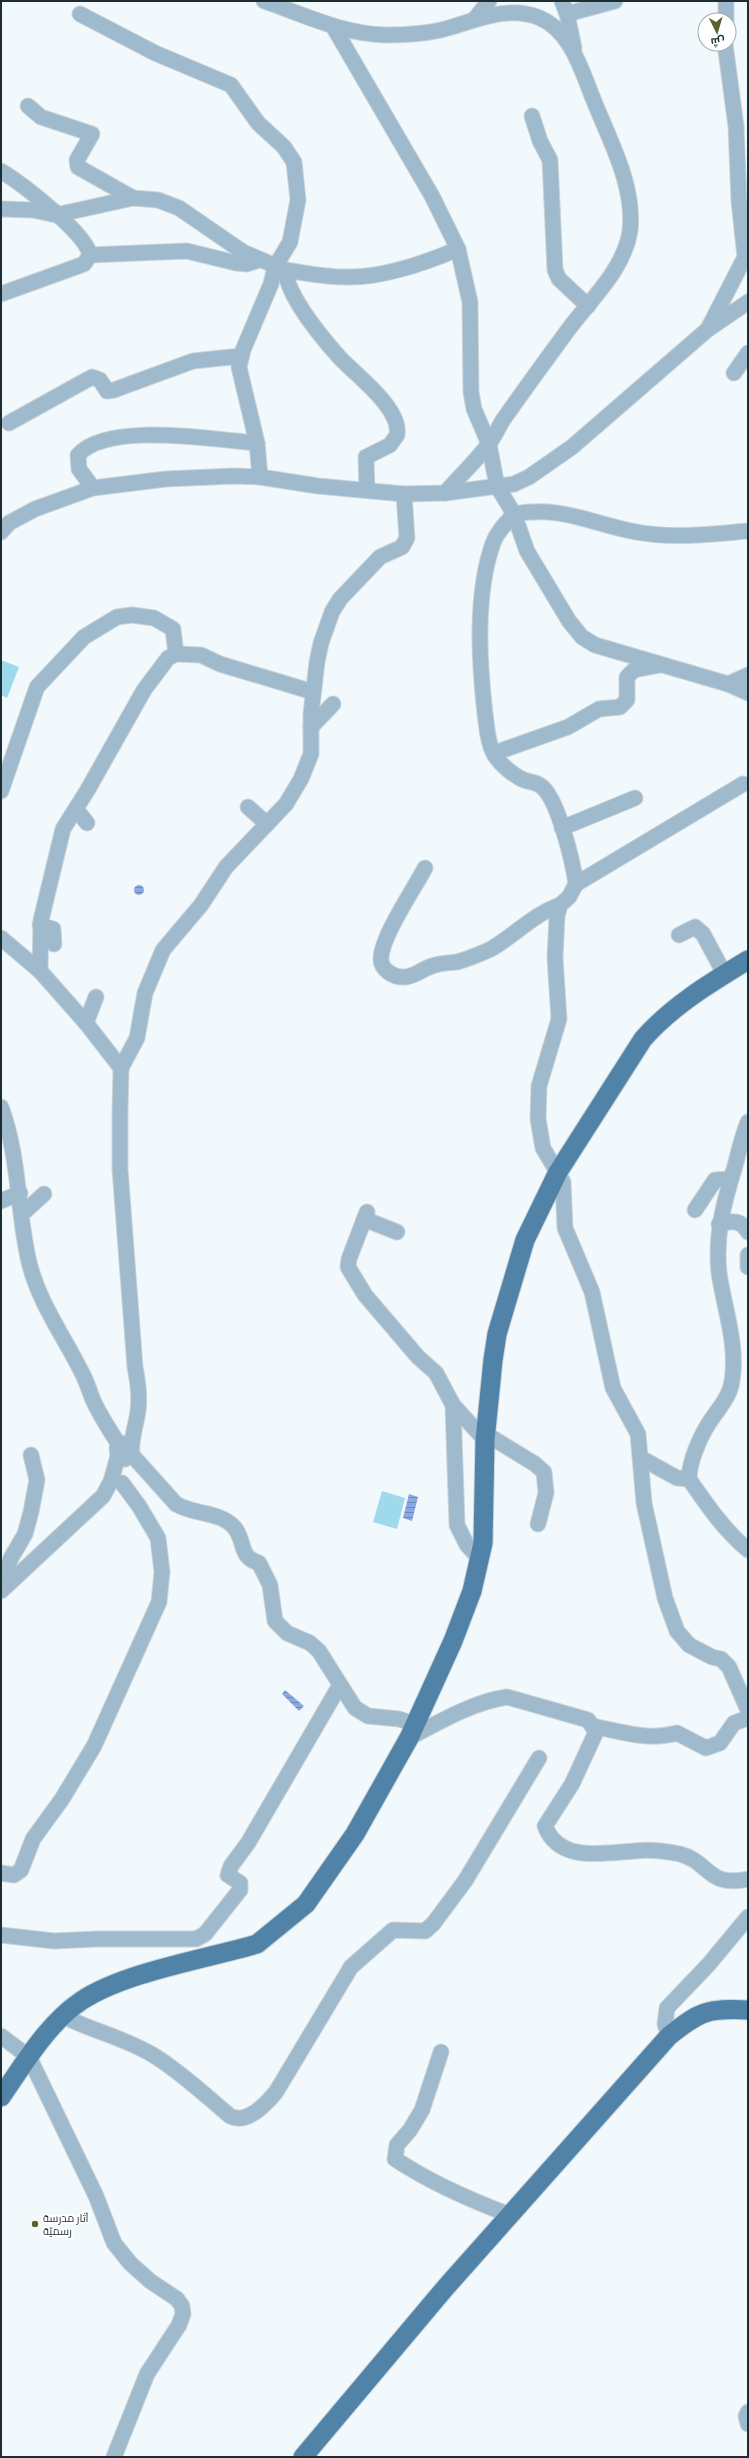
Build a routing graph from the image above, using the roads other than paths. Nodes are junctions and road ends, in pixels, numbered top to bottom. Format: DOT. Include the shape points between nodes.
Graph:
graph roads {
  1 [pos="264,1"];
  2 [pos="489,1"];
  3 [pos="615,1"];
  4 [pos="726,1"];
  5 [pos="565,8"];
  6 [pos="726,12"];
  7 [pos="80,14"];
  8 [pos="474,20"];
  9 [pos="334,28"];
  10 [pos="726,52"];
  11 [pos="576,57"];
  12 [pos="28,106"];
  13 [pos="532,116"];
  14 [pos="1,171"];
  15 [pos="133,198"];
  16 [pos="1,209"];
  17 [pos="56,215"];
  18 [pos="458,249"];
  19 [pos="90,255"];
  20 [pos="259,260"];
  21 [pos="280,269"];
  22 [pos="1,294"];
  23 [pos="748,302"];
  24 [pos="588,306"];
  25 [pos="707,330"];
  26 [pos="748,353"];
  27 [pos="241,356"];
  28 [pos="734,373"];
  29 [pos="10,423"];
  30 [pos="257,443"];
  31 [pos="489,444"];
  32 [pos="260,477"];
  33 [pos="497,486"];
  34 [pos="93,488"];
  35 [pos="367,490"];
  36 [pos="445,493"];
  37 [pos="404,494"];
  38 [pos="514,514"];
  39 [pos="748,531"];
  40 [pos="1,532"];
  41 [pos="176,654"];
  42 [pos="660,665"];
  43 [pos="748,675"];
  44 [pos="728,684"];
  45 [pos="313,692"];
  46 [pos="748,693"];
  47 [pos="333,704"];
  48 [pos="311,727"];
  49 [pos="503,750"];
  50 [pos="743,784"];
  51 [pos="1,791"];
  52 [pos="635,798"];
  53 [pos="248,807"];
  54 [pos="76,809"];
  55 [pos="87,823"];
  56 [pos="267,824"];
  57 [pos="562,828"];
  58 [pos="425,868"];
  59 [pos="576,884"];
  60 [pos="560,905"];
  61 [pos="40,925"];
  62 [pos="679,935"];
  63 [pos="1,938"];
  64 [pos="54,944"];
  65 [pos="748,960"];
  66 [pos="40,971"];
  67 [pos="725,975"];
  68 [pos="96,997"];
  69 [pos="86,1023"];
  70 [pos="122,1068"];
  71 [pos="1,1107"];
  72 [pos="748,1122"];
  73 [pos="558,1172"];
  74 [pos="731,1179"];
  75 [pos="20,1193"];
  76 [pos="44,1194"];
  77 [pos="1,1201"];
  78 [pos="695,1210"];
  79 [pos="22,1214"];
  80 [pos="719,1224"];
  81 [pos="397,1232"];
  82 [pos="748,1232"];
  83 [pos="748,1255"];
  84 [pos="748,1267"];
  85 [pos="453,1405"];
  86 [pos="486,1437"];
  87 [pos="126,1449"];
  88 [pos="31,1455"];
  89 [pos="641,1458"];
  90 [pos="690,1480"];
  91 [pos="122,1483"];
  92 [pos="538,1524"];
  93 [pos="68,1531"];
  94 [pos="748,1550"];
  95 [pos="479,1558"];
  96 [pos="1,1587"];
  97 [pos="1,1592"];
  98 [pos="340,1685"];
  99 [pos="748,1710"];
  100 [pos="748,1718"];
  101 [pos="593,1726"];
  102 [pos="412,1731"];
  103 [pos="540,1758"];
  104 [pos="1,1873"];
  105 [pos="748,1879"];
  106 [pos="748,1917"];
  107 [pos="1,1935"];
  108 [pos="748,2010"];
  109 [pos="63,2016"];
  110 [pos="1,2036"];
  111 [pos="669,2036"];
  112 [pos="441,2052"];
  113 [pos="29,2057"];
  114 [pos="1,2097"];
  115 [pos="510,2215"];
  116 [pos="748,2412"];
  117 [pos="748,2424"];
  118 [pos="114,2457"];
  119 [pos="303,2457"];
  1 -- 9 [label="street"];
  2 -- 8 [label="street"];
  3 -- 5 [label="street"];
  4 -- 6 [label="street"];
  5 -- 11 [label="street"];
  7 -- 21 [label="street" via="155,53 231,85 258,123 284,147 294,162 298,200 290,242"];
  8 -- 9 [label="street" via="440,30 412,34 360,33"];
  8 -- 11 [label="street" via="495,14 515,13 541,19 554,27"];
  9 -- 18 [label="street" via="432,196"];
  10 -- 25 [label="street" via="736,126 739,201 745,257"];
  11 -- 24 [label="street" via="619,163 630,201 630,230 627,243 613,273"];
  12 -- 15 [label="street" via="41,117 92,134 77,160 78,167"];
  13 -- 24 [label="street" via="540,141 550,160 555,270 559,279"];
  14 -- 17 [label="street" via="21,183"];
  15 -- 17 [label="street"];
  15 -- 20 [label="street" via="158,200 179,208 243,252"];
  16 -- 17 [label="street" via="33,210"];
  17 -- 19 [label="street" via="87,245"];
  18 -- 21 [label="street" via="434,259 374,275 335,276"];
  18 -- 31 [label="street" via="470,302 471,392 474,409"];
  19 -- 20 [label="street" via="187,251 236,263 248,264"];
  19 -- 22 [label="street" via="84,264"];
  20 -- 21 [label="street"];
  21 -- 27 [label="street"];
  21 -- 35 [label="street" via="310,319 340,358 383,403 396,424 397,435 390,445 366,457"];
  23 -- 25 [label="street"];
  24 -- 31 [label="street" via="512,408"];
  25 -- 33 [label="street" via="572,447 529,477 514,484"];
  26 -- 28 [label="street"];
  27 -- 29 [label="street" via="193,361 107,391 100,380 92,377"];
  27 -- 30 [label="street" via="239,373"];
  30 -- 32 [label="street"];
  30 -- 34 [label="street" via="155,435 108,437 90,445 78,455 79,469"];
  31 -- 33 [label="street"];
  31 -- 36 [label="street"];
  32 -- 34 [label="street" via="166,479"];
  32 -- 35 [label="street"];
  33 -- 36 [label="street"];
  33 -- 38 [label="street"];
  34 -- 40 [label="street" via="30,511 9,523"];
  35 -- 37 [label="street"];
  36 -- 37 [label="street"];
  37 -- 45 [label="street" via="407,534 405,543 380,557 335,606 321,643"];
  38 -- 39 [label="street" via="536,510 553,512 635,532 667,536"];
  38 -- 42 [label="street" via="527,550 569,621 582,637 595,645"];
  38 -- 57 [label="street" via="494,541 484,577 480,657 487,730 496,758 522,780 540,785 546,791"];
  41 -- 45 [label="street" via="201,655 220,664"];
  41 -- 51 [label="street" via="172,629 163,621 149,616 118,617 84,637 37,687"];
  41 -- 54 [label="street" via="163,663 144,690"];
  42 -- 44 [label="street"];
  42 -- 49 [label="street" via="634,670 627,677 627,700 620,707 599,709 568,727"];
  43 -- 44 [label="street"];
  44 -- 46 [label="street"];
  45 -- 48 [label="street"];
  47 -- 48 [label="street"];
  48 -- 56 [label="street" via="311,754 305,772 286,804"];
  50 -- 59 [label="street"];
  52 -- 57 [label="street"];
  53 -- 56 [label="street"];
  54 -- 55 [label="street"];
  54 -- 61 [label="street" via="63,829"];
  56 -- 70 [label="street" via="226,867 201,905 163,950 145,993 137,1038"];
  57 -- 59 [label="street"];
  58 -- 60 [label="street" via="391,929 381,959 382,965 392,974 403,978 432,966 476,956 506,940 547,910"];
  59 -- 60 [label="street"];
  60 -- 73 [label="street" via="555,940 560,1019 538,1096 538,1119 543,1148"];
  61 -- 64 [label="street" via="53,929"];
  61 -- 66 [label="street"];
  62 -- 67 [label="street" via="695,927 703,934"];
  63 -- 66 [label="street"];
  65 -- 67 [label="main road"];
  66 -- 69 [label="street"];
  67 -- 73 [label="main road" via="683,1002 659,1021 643,1039"];
  68 -- 69 [label="street"];
  69 -- 70 [label="street"];
  70 -- 87 [label="street" via="120,1169 135,1367 139,1389 138,1410"];
  71 -- 75 [label="street"];
  72 -- 74 [label="street"];
  73 -- 86 [label="main road" via="524,1240 497,1334"];
  73 -- 89 [label="street" via="563,1182 565,1228 590,1285 613,1388 638,1434"];
  74 -- 78 [label="street" via="715,1180"];
  74 -- 80 [label="street"];
  75 -- 77 [label="street"];
  75 -- 79 [label="street"];
  76 -- 79 [label="street"];
  79 -- 87 [label="street" via="32,1273 56,1326 85,1378 100,1399"];
  80 -- 82 [label="street" via="739,1222"];
  80 -- 90 [label="street" via="719,1273 730,1330 732,1380 729,1393 702,1437 689,1473"];
  81 -- 85 [label="street" via="365,1215 348,1267 364,1294 418,1357 436,1373"];
  83 -- 84 [label="street"];
  85 -- 86 [label="street"];
  85 -- 95 [label="street" via="457,1526 467,1545"];
  86 -- 92 [label="street" via="535,1464 544,1472 546,1493"];
  86 -- 95 [label="main road" via="484,1523"];
  87 -- 91 [label="street"];
  87 -- 93 [label="street" via="108,1490"];
  87 -- 98 [label="street" via="176,1504 182,1508 221,1518 233,1527 246,1556 250,1561 259,1563 270,1585 275,1621 287,1633 310,1643 319,1651"];
  88 -- 96 [label="street" via="37,1480 31,1512 25,1534 11,1558"];
  89 -- 90 [label="street" via="677,1478"];
  89 -- 99 [label="street" via="644,1503 660,1584 678,1631 690,1645 721,1659 729,1667"];
  90 -- 94 [label="street" via="715,1516"];
  91 -- 93 [label="street" via="90,1516"];
  91 -- 104 [label="street" via="140,1506 158,1538 162,1572 159,1602 90,1752 62,1799 33,1839 21,1870 14,1874"];
  93 -- 97 [label="street"];
  95 -- 102 [label="main road" via="472,1591 453,1641"];
  98 -- 102 [label="street" via="360,1713 399,1719"];
  98 -- 107 [label="street" via="248,1843 231,1866 228,1875 240,1883 240,1890 206,1934 196,1939 54,1941"];
  100 -- 101 [label="street" via="734,1723 720,1743 706,1748 677,1733 661,1738 646,1737"];
  101 -- 102 [label="street" via="588,1720 507,1697"];
  101 -- 105 [label="street" via="596,1732 584,1759 572,1784 545,1826 549,1835 574,1852 600,1854 650,1850 679,1854 695,1860 708,1873 722,1880"];
  102 -- 109 [label="main road" via="355,1834 322,1884 306,1904 270,1936 258,1944 125,1981 81,2001"];
  103 -- 109 [label="street" via="465,1881 433,1924 425,1931 393,1930 351,1967 276,2092 246,2117 240,2119 230,2116 154,2056 130,2043"];
  106 -- 111 [label="street" via="710,1964 667,2008 665,2024"];
  108 -- 111 [label="main road" via="709,2010 698,2014"];
  109 -- 113 [label="main road"];
  110 -- 113 [label="street"];
  111 -- 115 [label="main road"];
  112 -- 115 [label="street" via="422,2110 397,2145 395,2159 441,2186"];
  113 -- 114 [label="main road"];
  113 -- 118 [label="street" via="96,2196 114,2243 130,2263 150,2281 177,2299 182,2306 183,2314 179,2325 147,2374"];
  115 -- 119 [label="main road"];
  116 -- 117 [label="street"];
}
